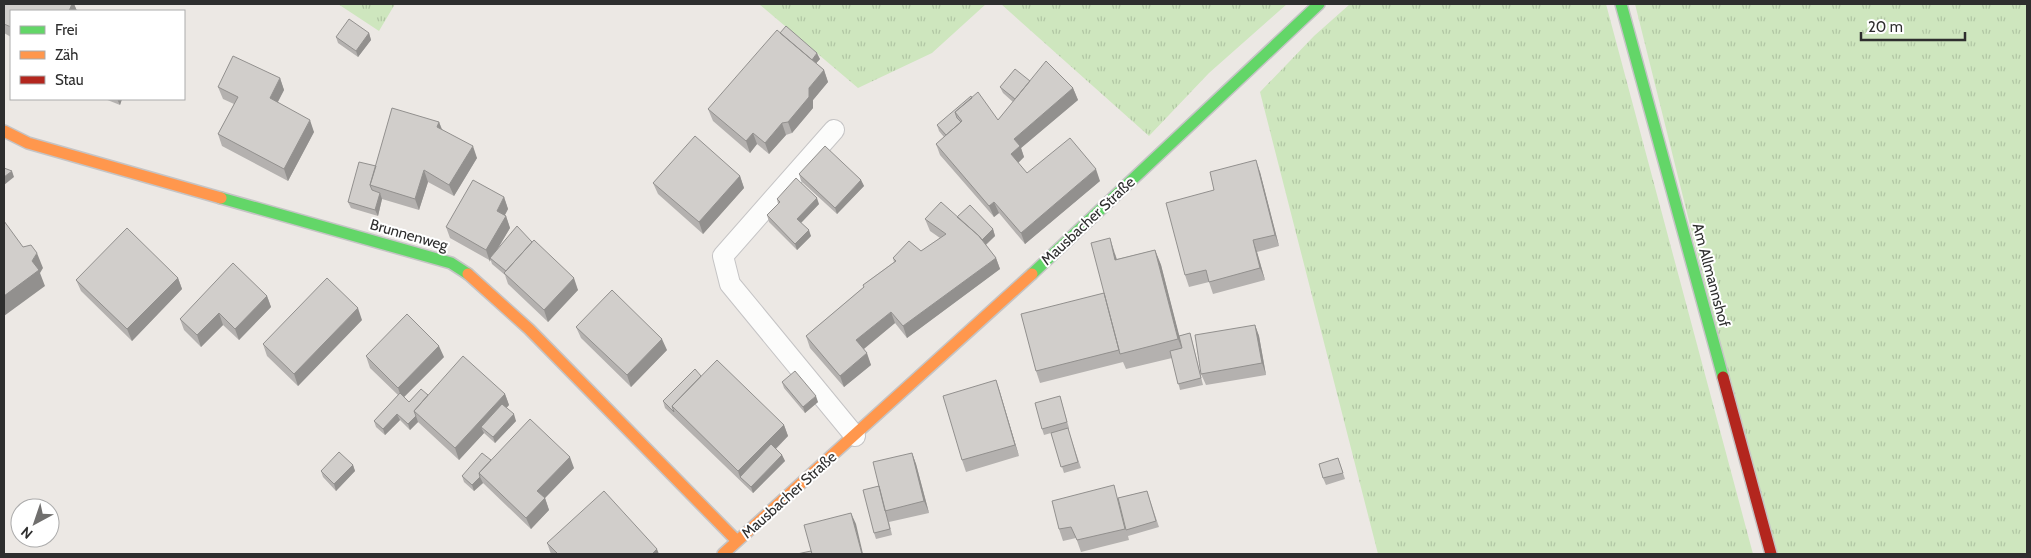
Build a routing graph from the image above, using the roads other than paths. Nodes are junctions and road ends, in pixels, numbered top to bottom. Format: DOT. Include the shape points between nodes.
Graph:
graph roads {
  1 [pos="1319,4"];
  2 [pos="1621,4"];
  3 [pos="834,130"];
  4 [pos="4,131"];
  5 [pos="855,436"];
  6 [pos="737,541"];
  7 [pos="723,554"];
  8 [pos="1771,554"];
  1 -- 5 [label="street, Mausbacher Straße" via="976,327"];
  2 -- 8 [label="street, Am Allmannshof"];
  3 -- 5 [label="lane" via="723,256 730,284"];
  4 -- 6 [label="street, Brunnenweg" via="28,143 451,263 475,278 529,329"];
  5 -- 6 [label="street, Mausbacher Straße"];
  6 -- 7 [label="street, Mausbacher Straße"];
}
